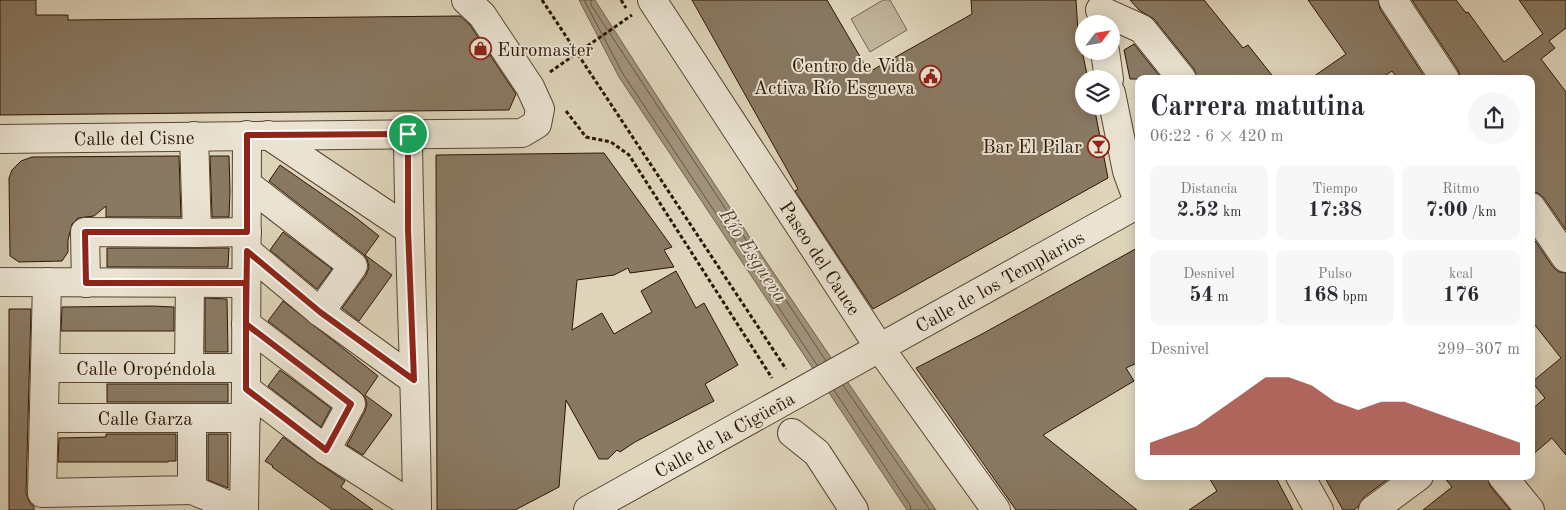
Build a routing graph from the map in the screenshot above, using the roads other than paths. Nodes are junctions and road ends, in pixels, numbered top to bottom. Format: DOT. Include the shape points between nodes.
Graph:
graph roads {
  1 [pos="466,0"];
  2 [pos="652,0"];
  3 [pos="1393,0"];
  4 [pos="1100,11"];
  5 [pos="1179,75"];
  6 [pos="1442,75"];
  7 [pos="1116,115"];
  8 [pos="408,134"];
  9 [pos="258,135"];
  10 [pos="194,136"];
  11 [pos="0,139"];
  12 [pos="247,184"];
  13 [pos="1135,193"];
  14 [pos="1135,206"];
  15 [pos="1535,214"];
  16 [pos="408,229"];
  17 [pos="197,233"];
  18 [pos="247,241"];
  19 [pos="1566,258"];
  20 [pos="0,282"];
  21 [pos="47,282"];
  22 [pos="86,283"];
  23 [pos="190,283"];
  24 [pos="246,283"];
  25 [pos="320,312"];
  26 [pos="246,324"];
  27 [pos="870,352"];
  28 [pos="45,368"];
  29 [pos="189,368"];
  30 [pos="246,378"];
  31 [pos="414,380"];
  32 [pos="44,418"];
  33 [pos="192,418"];
  34 [pos="246,418"];
  35 [pos="792,433"];
  36 [pos="326,450"];
  37 [pos="1302,480"];
  38 [pos="1414,480"];
  39 [pos="1505,480"];
  40 [pos="192,490"];
  41 [pos="40,502"];
  42 [pos="417,509"];
  43 [pos="242,510"];
  44 [pos="588,510"];
  45 [pos="854,510"];
  46 [pos="996,510"];
  47 [pos="1320,510"];
  48 [pos="1373,510"];
  49 [pos="1530,510"];
  1 -- 8 [label="street, Calle del Cisne" via="482,16 530,87 540,109 537,124 522,133"];
  2 -- 27 [label="street, Paseo del Cauce"];
  3 -- 6 [label="street"];
  4 -- 5 [label="street" via="1142,29"];
  7 -- 13 [label="street"];
  8 -- 9 [label="street, Calle del Cisne"];
  8 -- 16 [label="street"];
  9 -- 10 [label="street, Calle del Cisne"];
  9 -- 12 [label="street"];
  9 -- 16 [label="street"];
  10 -- 11 [label="street, Calle del Cisne"];
  10 -- 17 [label="street"];
  12 -- 18 [label="street"];
  12 -- 25 [label="street" via="353,266"];
  14 -- 27 [label="street, Calle de los Templarios"];
  15 -- 19 [label="street"];
  16 -- 31 [label="street"];
  17 -- 18 [label="street"];
  17 -- 22 [label="street" via="85,232"];
  18 -- 24 [label="street"];
  18 -- 25 [label="street"];
  20 -- 21 [label="street"];
  21 -- 22 [label="street"];
  21 -- 28 [label="street"];
  22 -- 23 [label="street"];
  23 -- 24 [label="street"];
  23 -- 29 [label="street"];
  24 -- 26 [label="street"];
  25 -- 31 [label="street"];
  26 -- 30 [label="street"];
  26 -- 36 [label="street" via="351,404"];
  27 -- 44 [label="street, Calle de la Cigüeña"];
  27 -- 46 [label="street, Paseo del Cauce"];
  28 -- 29 [label="street, Calle Oropéndola"];
  28 -- 32 [label="street"];
  29 -- 30 [label="street, Calle Oropéndola"];
  30 -- 34 [label="street"];
  30 -- 36 [label="street"];
  31 -- 42 [label="street"];
  32 -- 33 [label="street, Calle Garza"];
  32 -- 41 [label="street"];
  33 -- 34 [label="street, Calle Garza"];
  33 -- 40 [label="street"];
  34 -- 43 [label="street"];
  35 -- 45 [label="street" via="817,453"];
  36 -- 42 [label="street"];
  37 -- 47 [label="street"];
  38 -- 48 [label="street"];
  39 -- 49 [label="street"];
  40 -- 41 [label="street"];
  40 -- 43 [label="street"];
}
